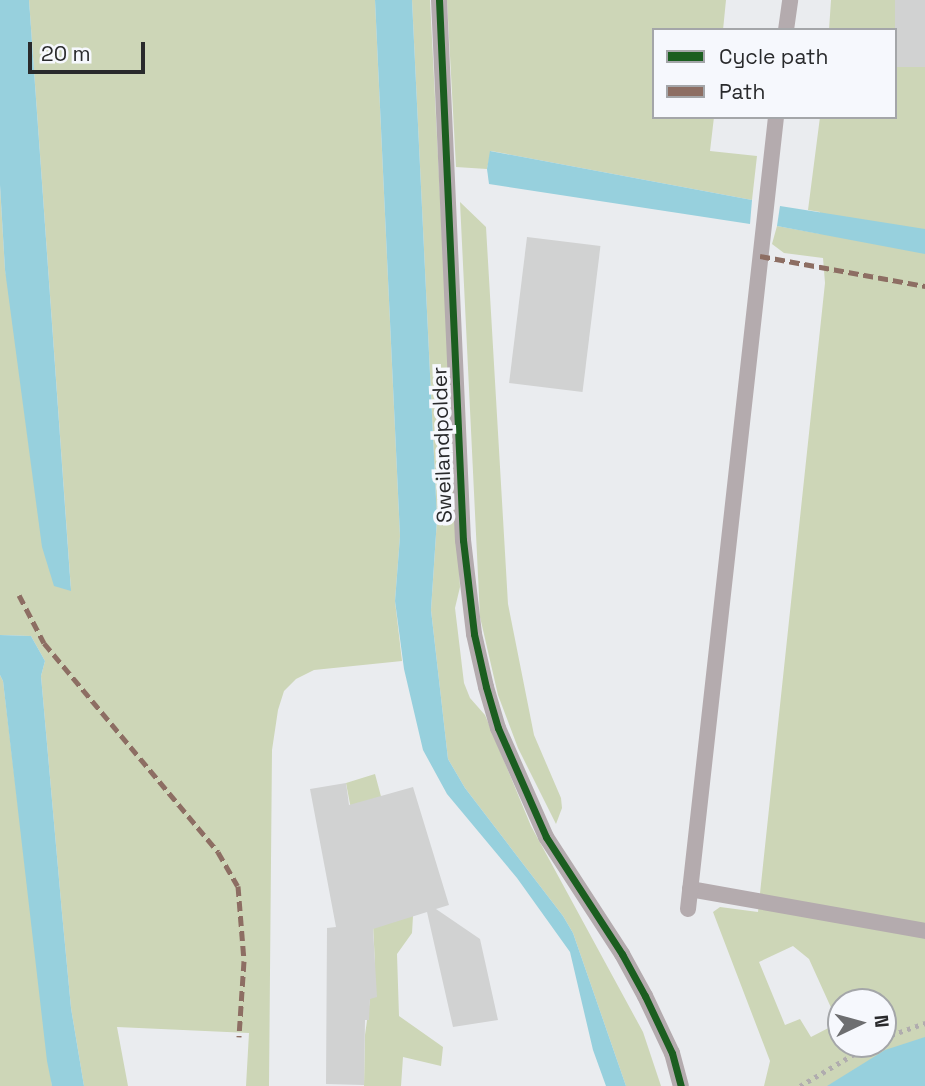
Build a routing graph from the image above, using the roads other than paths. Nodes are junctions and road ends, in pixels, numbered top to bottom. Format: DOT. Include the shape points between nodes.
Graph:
graph roads {
  1 [pos="439,0"];
  2 [pos="790,0"];
  3 [pos="786,28"];
  4 [pos="776,119"];
  5 [pos="690,889"];
  6 [pos="688,909"];
  7 [pos="925,931"];
  8 [pos="681,1086"];
  1 -- 8 [label="lane, Sweilandpolder" via="463,540 474,634 498,728 546,837 645,996 672,1053"];
  2 -- 3 [label="lane"];
  4 -- 5 [label="lane"];
  5 -- 6 [label="lane"];
  5 -- 7 [label="lane"];
}
